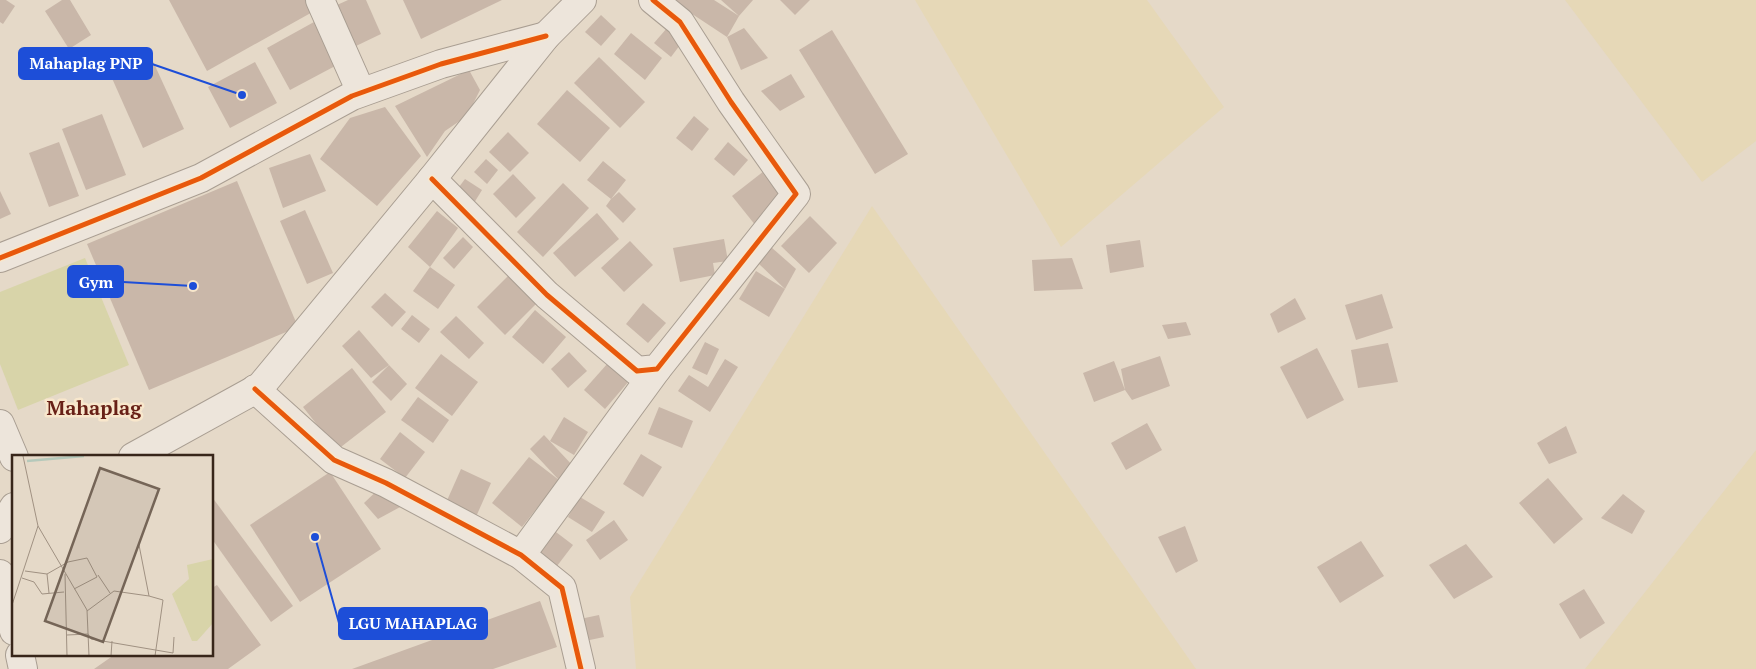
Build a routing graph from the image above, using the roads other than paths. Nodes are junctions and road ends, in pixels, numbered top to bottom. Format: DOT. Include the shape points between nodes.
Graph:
graph roads {
  1 [pos="320,0"];
  2 [pos="582,0"];
  3 [pos="653,0"];
  4 [pos="546,36"];
  5 [pos="361,92"];
  6 [pos="432,179"];
  7 [pos="0,258"];
  8 [pos="657,370"];
  9 [pos="255,389"];
  10 [pos="0,424"];
  11 [pos="14,455"];
  12 [pos="135,455"];
  13 [pos="12,493"];
  14 [pos="0,498"];
  15 [pos="12,510"];
  16 [pos="0,529"];
  17 [pos="521,555"];
  18 [pos="0,574"];
  19 [pos="12,624"];
  20 [pos="20,656"];
  21 [pos="23,669"];
  22 [pos="581,669"];
  1 -- 5 [label="street"];
  2 -- 4 [label="street"];
  3 -- 8 [label="street" via="680,22 796,194"];
  4 -- 5 [label="street" via="441,64"];
  4 -- 6 [label="street"];
  5 -- 7 [label="street" via="201,178"];
  6 -- 8 [label="street" via="547,295 607,347 637,371"];
  6 -- 9 [label="street" via="260,387"];
  8 -- 17 [label="street"];
  9 -- 12 [label="street"];
  9 -- 17 [label="street" via="334,460 386,483"];
  10 -- 11 [label="street"];
  13 -- 14 [label="street"];
  15 -- 16 [label="street"];
  17 -- 22 [label="street" via="562,588"];
  18 -- 19 [label="street"];
  20 -- 21 [label="street"];
}
